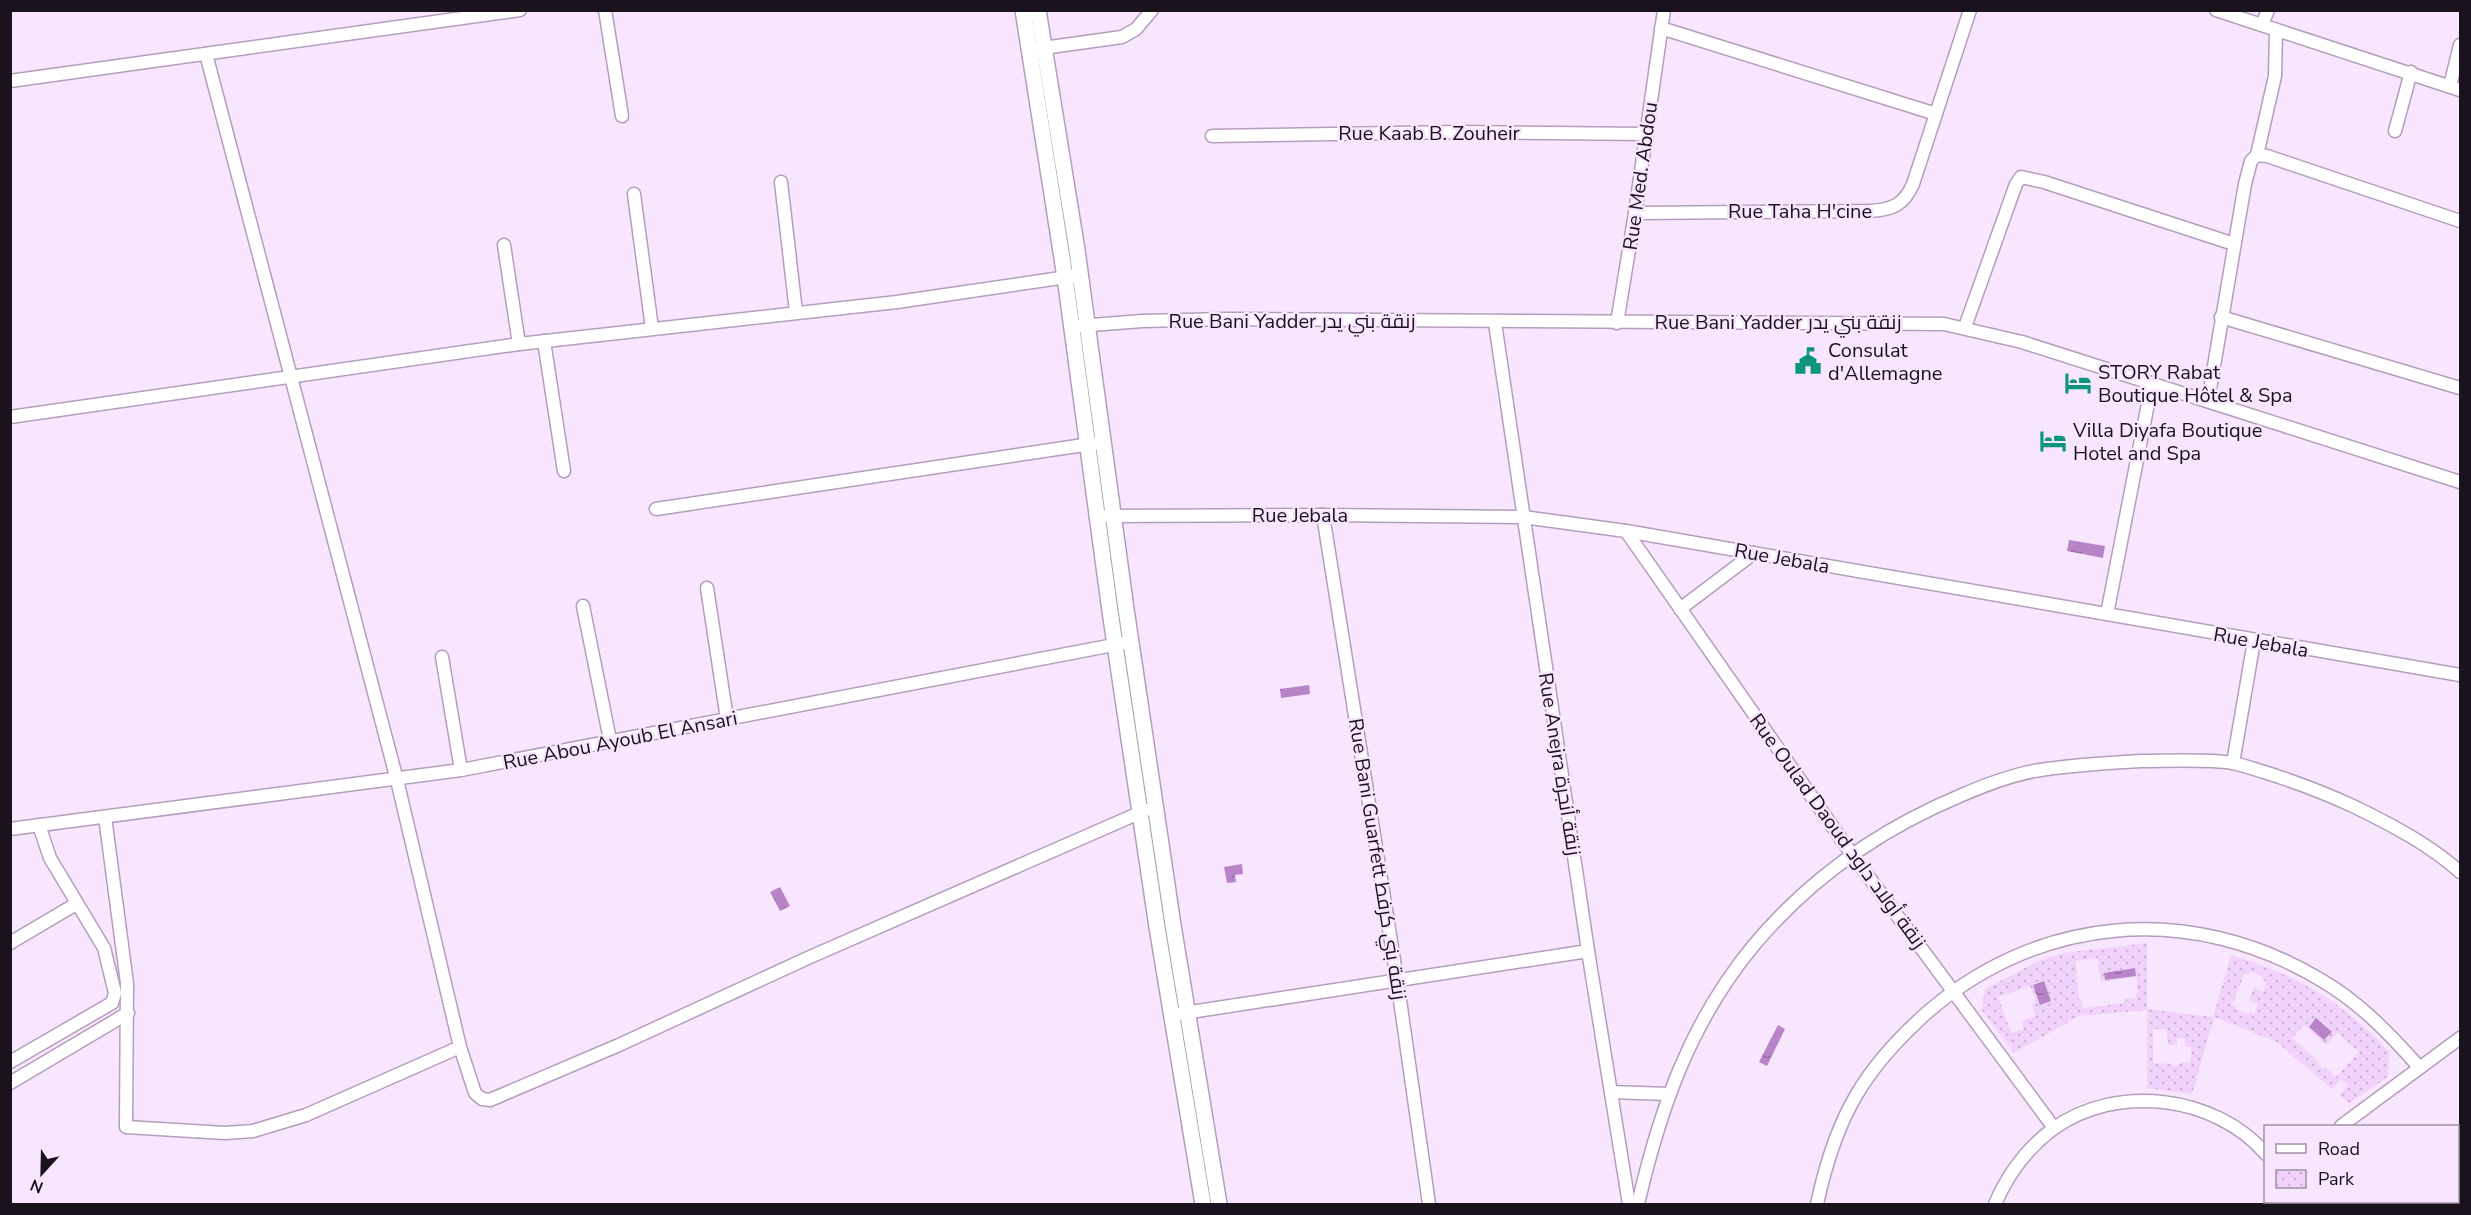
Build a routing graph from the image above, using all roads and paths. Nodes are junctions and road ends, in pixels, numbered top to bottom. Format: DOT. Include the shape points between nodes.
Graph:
graph roads {
  1 [pos="520,10"];
  2 [pos="605,10"];
  3 [pos="1023,10"];
  4 [pos="1038,10"];
  5 [pos="1152,10"];
  6 [pos="1664,10"];
  7 [pos="1970,10"];
  8 [pos="2216,10"];
  9 [pos="2268,10"];
  10 [pos="2262,25"];
  11 [pos="1661,28"];
  12 [pos="2276,30"];
  13 [pos="2460,45"];
  14 [pos="1036,49"];
  15 [pos="206,54"];
  16 [pos="2411,72"];
  17 [pos="10,81"];
  18 [pos="2455,88"];
  19 [pos="1936,114"];
  20 [pos="622,116"];
  21 [pos="2395,131"];
  22 [pos="1646,134"];
  23 [pos="1212,136"];
  24 [pos="2257,155"];
  25 [pos="781,182"];
  26 [pos="634,194"];
  27 [pos="1635,213"];
  28 [pos="2460,221"];
  29 [pos="504,244"];
  30 [pos="2234,244"];
  31 [pos="1073,276"];
  32 [pos="796,312"];
  33 [pos="2222,318"];
  34 [pos="1495,323"];
  35 [pos="1617,323"];
  36 [pos="1088,325"];
  37 [pos="1072,326"];
  38 [pos="1965,327"];
  39 [pos="652,328"];
  40 [pos="544,341"];
  41 [pos="519,344"];
  42 [pos="292,375"];
  43 [pos="2152,384"];
  44 [pos="2460,388"];
  45 [pos="2208,401"];
  46 [pos="10,417"];
  47 [pos="1104,442"];
  48 [pos="1088,445"];
  49 [pos="564,471"];
  50 [pos="2460,482"];
  51 [pos="656,509"];
  52 [pos="1323,514"];
  53 [pos="1098,516"];
  54 [pos="1114,516"];
  55 [pos="1523,517"];
  56 [pos="1626,531"];
  57 [pos="1754,553"];
  58 [pos="707,588"];
  59 [pos="583,606"];
  60 [pos="1680,609"];
  61 [pos="2107,614"];
  62 [pos="2254,641"];
  63 [pos="1131,642"];
  64 [pos="1115,645"];
  65 [pos="442,657"];
  66 [pos="2460,675"];
  67 [pos="727,719"];
  68 [pos="610,740"];
  69 [pos="2233,763"];
  70 [pos="461,770"];
  71 [pos="397,780"];
  72 [pos="1148,809"];
  73 [pos="105,817"];
  74 [pos="39,825"];
  75 [pos="10,829"];
  76 [pos="1851,853"];
  77 [pos="2460,872"];
  78 [pos="76,904"];
  79 [pos="10,943"];
  80 [pos="1588,951"];
  81 [pos="1397,979"];
  82 [pos="1954,990"];
  83 [pos="128,1012"];
  84 [pos="1179,1014"];
  85 [pos="2460,1038"];
  86 [pos="460,1047"];
  87 [pos="10,1062"];
  88 [pos="2419,1067"];
  89 [pos="10,1083"];
  90 [pos="1611,1092"];
  91 [pos="1668,1094"];
  92 [pos="2342,1125"];
  93 [pos="2054,1128"];
  94 [pos="2264,1153"];
  95 [pos="1203,1204"];
  96 [pos="1219,1204"];
  97 [pos="1429,1204"];
  98 [pos="1629,1204"];
  99 [pos="1638,1204"];
  100 [pos="1817,1204"];
  101 [pos="1995,1204"];
  1 -- 15 [label="street"];
  2 -- 20 [label="street"];
  3 -- 14 [label="street"];
  4 -- 14 [label="street"];
  5 -- 14 [label="street" via="1136,29 1122,37"];
  6 -- 11 [label="street, Rue Med. Abdou"];
  7 -- 19 [label="street, Rue Taha H'cine"];
  8 -- 10 [label="street"];
  9 -- 10 [label="street"];
  10 -- 12 [label="street"];
  11 -- 19 [label="street"];
  11 -- 22 [label="street, Rue Med. Abdou"];
  12 -- 16 [label="street"];
  12 -- 24 [label="street" via="2275,76"];
  13 -- 18 [label="street"];
  14 -- 31 [label="street"];
  15 -- 17 [label="street"];
  15 -- 42 [label="street"];
  16 -- 18 [label="street"];
  16 -- 21 [label="street"];
  19 -- 27 [label="street, Rue Taha H'cine" via="1911,190 1903,202 1891,208"];
  22 -- 23 [label="street, Rue Kaab B. Zouheir"];
  22 -- 27 [label="street, Rue Med. Abdou"];
  24 -- 28 [label="street"];
  24 -- 30 [label="street" via="2245,184"];
  25 -- 32 [label="street"];
  26 -- 39 [label="street"];
  27 -- 35 [label="street, Rue Med. Abdou"];
  29 -- 41 [label="street"];
  30 -- 33 [label="street"];
  30 -- 38 [label="street" via="2021,177"];
  31 -- 32 [label="street" via="897,302"];
  31 -- 36 [label="street"];
  31 -- 37 [label="street"];
  32 -- 39 [label="street"];
  33 -- 44 [label="street"];
  33 -- 45 [label="street"];
  34 -- 35 [label="street, Rue Bani Yadder زنقة بني يدر"];
  34 -- 36 [label="street, Rue Bani Yadder زنقة بني يدر" via="1227,319"];
  34 -- 55 [label="street, Rue Anejra زنقة أنجرة"];
  35 -- 38 [label="street, Rue Bani Yadder زنقة بني يدر" via="1915,322"];
  36 -- 37 [label="street, Rue Bani Yadder زنقة بني يدر"];
  36 -- 47 [label="street"];
  37 -- 48 [label="street"];
  38 -- 43 [label="street, Rue Bani Yadder زنقة بني يدر"];
  39 -- 40 [label="street"];
  40 -- 41 [label="street"];
  40 -- 49 [label="street"];
  41 -- 42 [label="street"];
  42 -- 46 [label="street"];
  42 -- 71 [label="street"];
  43 -- 45 [label="street, Rue Bani Yadder زنقة بني يدر"];
  43 -- 61 [label="street"];
  45 -- 50 [label="street, Rue Bani Yadder زنقة بني يدر"];
  47 -- 48 [label="street"];
  47 -- 54 [label="street"];
  48 -- 51 [label="street"];
  48 -- 53 [label="street"];
  52 -- 54 [label="street, Rue Jebala"];
  52 -- 55 [label="street, Rue Jebala"];
  52 -- 81 [label="street, Rue Bani Guarfett زنقة بني كرفط"];
  53 -- 54 [label="street, Rue Jebala"];
  53 -- 64 [label="street"];
  54 -- 63 [label="street"];
  55 -- 56 [label="street, Rue Jebala"];
  55 -- 80 [label="street, Rue Anejra زنقة أنجرة"];
  56 -- 57 [label="street, Rue Jebala"];
  56 -- 60 [label="street, Rue Oulad Daoud زنقة أولاد داود"];
  57 -- 60 [label="street"];
  57 -- 61 [label="street, Rue Jebala"];
  58 -- 67 [label="street"];
  59 -- 68 [label="street"];
  60 -- 76 [label="street, Rue Oulad Daoud زنقة أولاد داود"];
  61 -- 62 [label="street, Rue Jebala"];
  62 -- 66 [label="street, Rue Jebala"];
  62 -- 69 [label="street"];
  63 -- 64 [label="street, Rue Abou Ayoub El Ansari"];
  63 -- 72 [label="street"];
  64 -- 67 [label="street, Rue Abou Ayoub El Ansari"];
  64 -- 72 [label="street"];
  65 -- 70 [label="street"];
  67 -- 68 [label="street, Rue Abou Ayoub El Ansari"];
  68 -- 70 [label="street, Rue Abou Ayoub El Ansari"];
  69 -- 76 [label="street" via="2101,763 2031,772 1937,805"];
  69 -- 77 [label="street" via="2315,788 2389,824"];
  70 -- 71 [label="street, Rue Abou Ayoub El Ansari"];
  71 -- 73 [label="street, Rue Abou Ayoub El Ansari"];
  71 -- 86 [label="street"];
  72 -- 84 [label="street"];
  72 -- 86 [label="street" via="490,1100 475,1093"];
  73 -- 74 [label="street, Rue Abou Ayoub El Ansari"];
  73 -- 83 [label="street"];
  74 -- 75 [label="street, Rue Abou Ayoub El Ansari"];
  74 -- 78 [label="street" via="50,858"];
  76 -- 82 [label="street, Rue Oulad Daoud زنقة أولاد داود"];
  76 -- 91 [label="street" via="1754,946 1708,1013"];
  78 -- 79 [label="street"];
  78 -- 87 [label="street" via="104,948 114,999"];
  80 -- 81 [label="street"];
  80 -- 90 [label="street, Rue Anejra زنقة أنجرة"];
  81 -- 84 [label="street"];
  81 -- 97 [label="street, Rue Bani Guarfett زنقة بني كرفط"];
  82 -- 88 [label="street" via="2011,957 2075,936 2128,928 2188,932 2238,943 2320,979 2363,1010"];
  82 -- 93 [label="street, Rue Oulad Daoud زنقة أولاد داود"];
  82 -- 100 [label="street" via="1904,1034 1876,1064 1856,1095 1828,1160"];
  83 -- 86 [label="street" via="126,1127 253,1131 306,1115"];
  83 -- 89 [label="street"];
  84 -- 95 [label="street"];
  84 -- 96 [label="street"];
  85 -- 88 [label="street"];
  88 -- 92 [label="street"];
  90 -- 91 [label="street"];
  90 -- 98 [label="street, Rue Anejra زنقة أنجرة"];
  91 -- 99 [label="street"];
  93 -- 94 [label="street" via="2086,1111 2122,1102 2158,1101 2194,1108 2228,1122"];
  93 -- 101 [label="street" via="2026,1152 2004,1182"];
}
